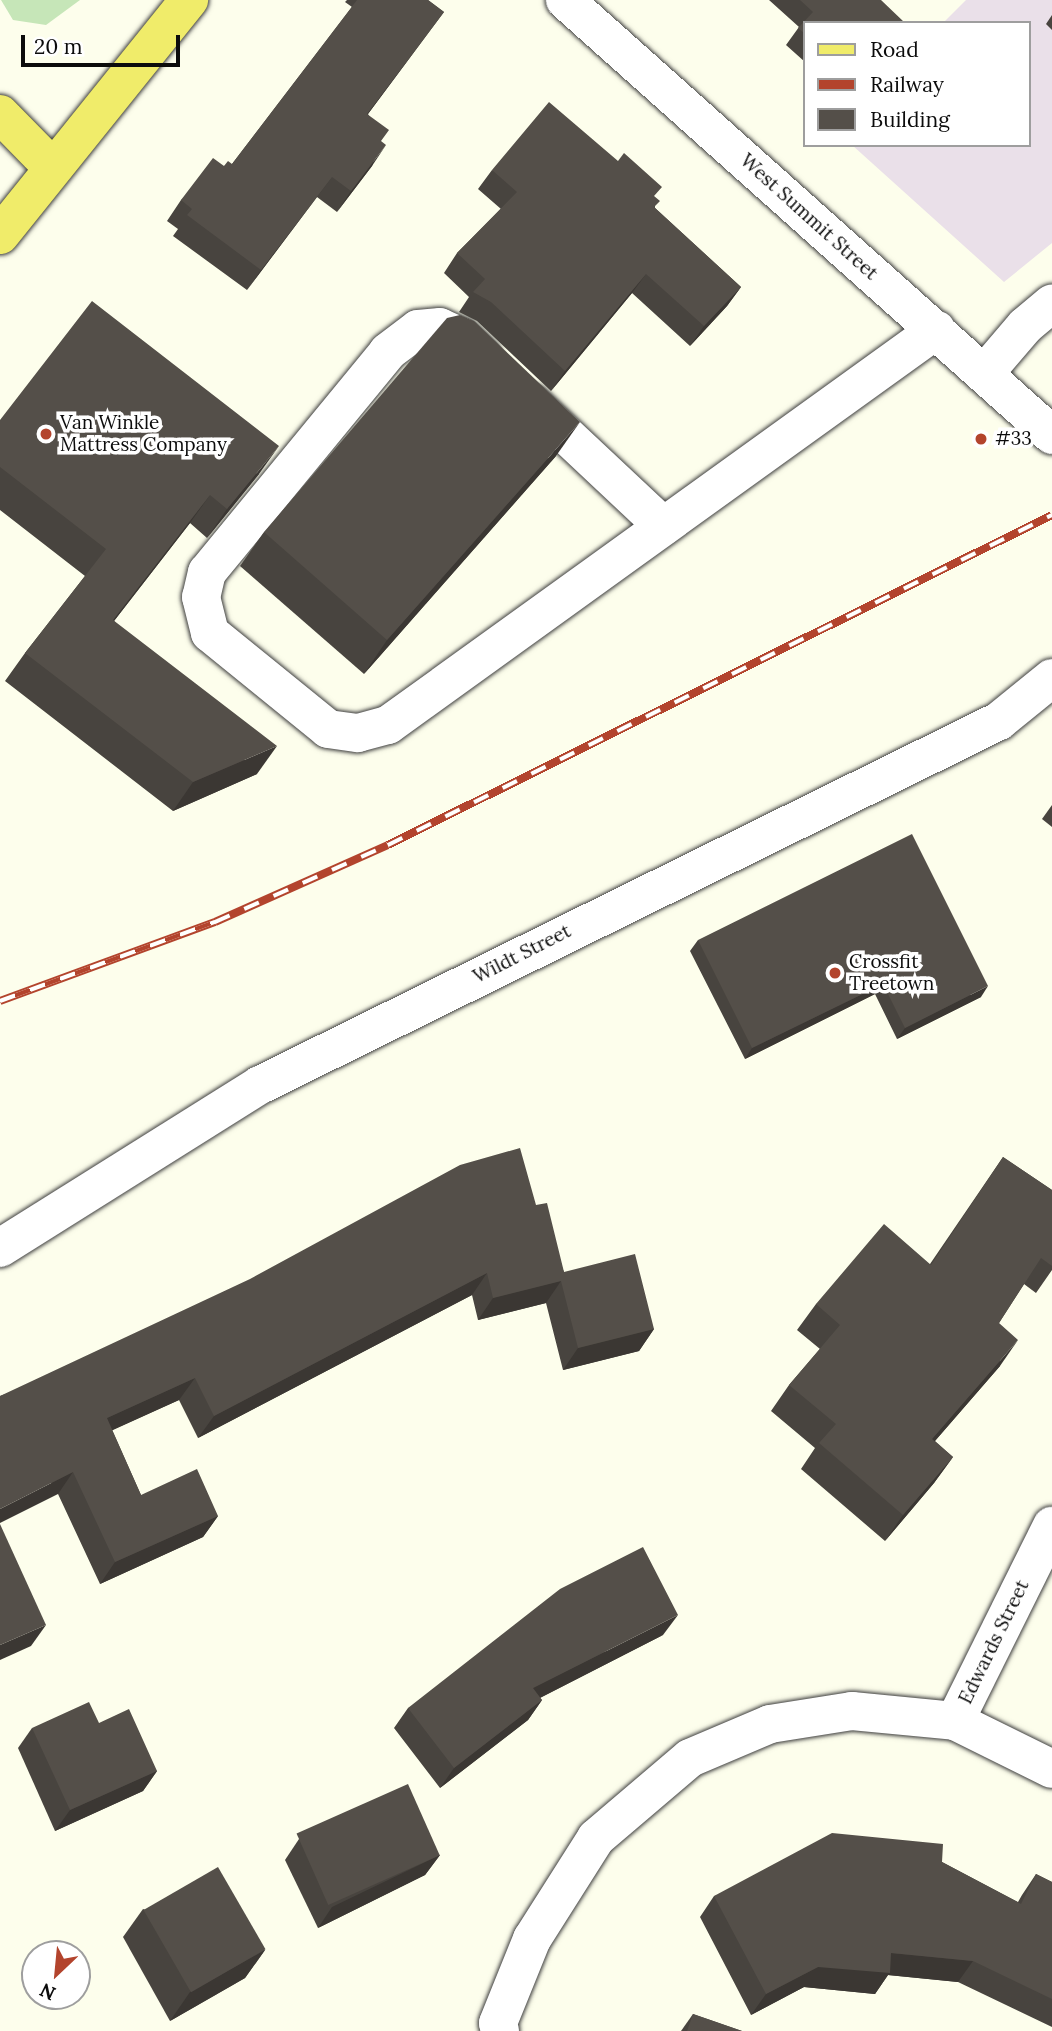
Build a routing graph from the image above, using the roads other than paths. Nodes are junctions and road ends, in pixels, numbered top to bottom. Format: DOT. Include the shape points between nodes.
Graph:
graph roads {
  1 [pos="189,0"];
  2 [pos="565,0"];
  3 [pos="0,114"];
  4 [pos="51,166"];
  5 [pos="0,235"];
  6 [pos="1052,303"];
  7 [pos="936,330"];
  8 [pos="984,374"];
  9 [pos="1052,435"];
  10 [pos="663,526"];
  11 [pos="1052,678"];
  12 [pos="0,1248"];
  13 [pos="1052,1526"];
  14 [pos="955,1721"];
  15 [pos="1052,1769"];
  16 [pos="500,2031"];
  1 -- 4 [label="main road"];
  2 -- 7 [label="street, West Summit Street"];
  3 -- 4 [label="main road"];
  4 -- 5 [label="main road"];
  6 -- 8 [label="street" via="1025,326"];
  7 -- 8 [label="street, West Summit Street"];
  7 -- 10 [label="street"];
  8 -- 9 [label="street, West Summit Street"];
  10 -- 10 [label="street" via="388,725 358,733 328,729 210,633 201,597 207,572 388,352 418,329 440,327 462,337"];
  11 -- 12 [label="street, Wildt Street" via="999,720 260,1085"];
  13 -- 14 [label="street, Edwards Street"];
  14 -- 15 [label="street"];
  14 -- 16 [label="street" via="852,1711 770,1724 690,1758 596,1838 532,1939 498,2024"];
}
